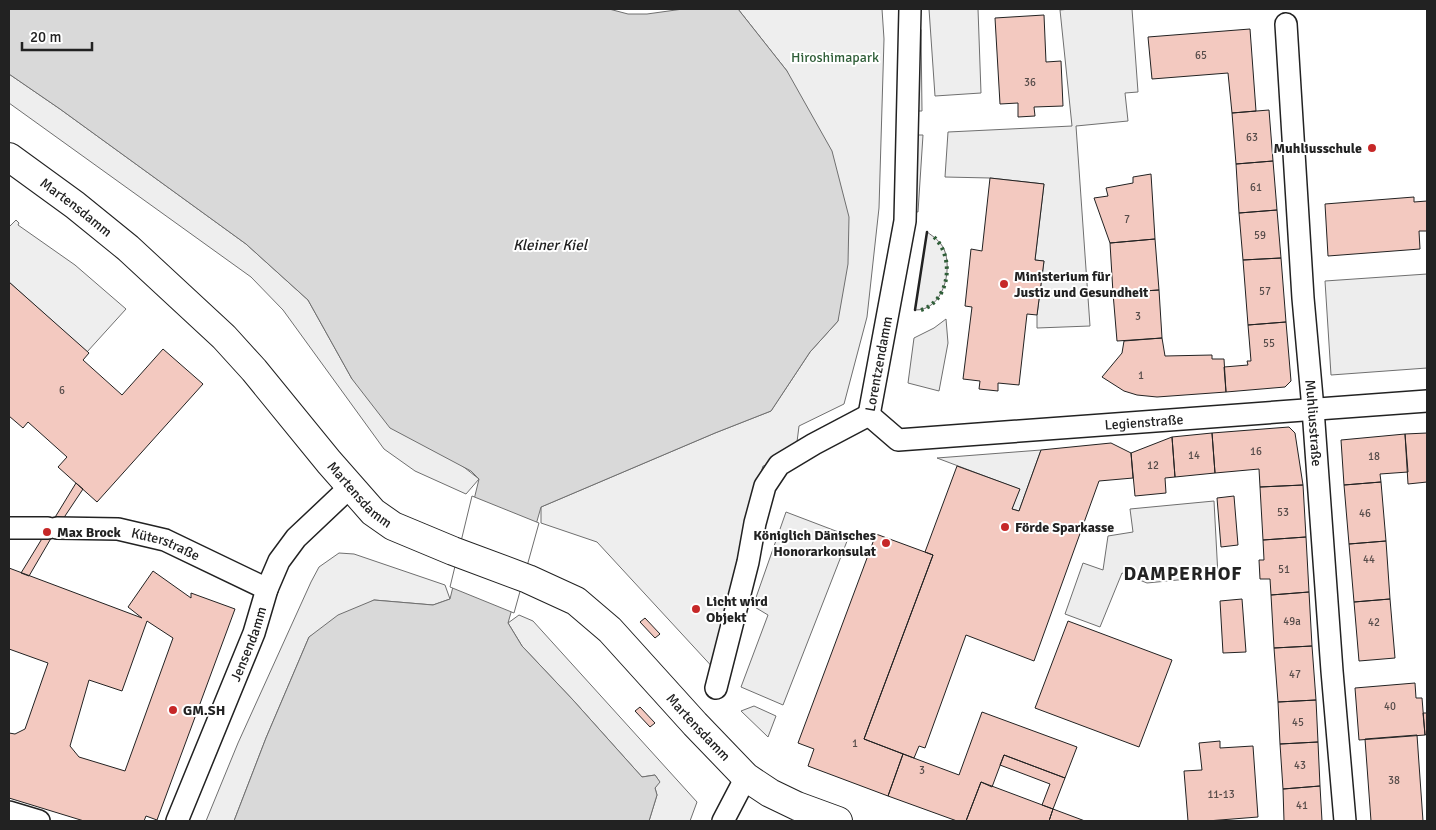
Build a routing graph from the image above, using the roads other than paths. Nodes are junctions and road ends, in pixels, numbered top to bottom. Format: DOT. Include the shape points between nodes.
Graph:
graph roads {
  1 [pos="910,9"];
  2 [pos="1286,24"];
  3 [pos="9,157"];
  4 [pos="1427,401"];
  5 [pos="1313,409"];
  6 [pos="869,415"];
  7 [pos="350,487"];
  8 [pos="9,528"];
  9 [pos="267,589"];
  10 [pos="716,688"];
  11 [pos="746,777"];
  12 [pos="9,812"];
  13 [pos="39,821"];
  14 [pos="177,821"];
  15 [pos="723,821"];
  16 [pos="838,821"];
  17 [pos="1345,821"];
  1 -- 6 [label="street, Lorentzendamm" via="905,221"];
  2 -- 5 [label="street, Muhliusstraße"];
  3 -- 7 [label="street, Martensdamm" via="128,248 224,337"];
  4 -- 5 [label="street, Legienstraße"];
  5 -- 6 [label="street, Legienstraße" via="898,440"];
  5 -- 17 [label="street, Muhliusstraße"];
  6 -- 10 [label="street, Lorentzendamm" via="779,465 765,486"];
  7 -- 9 [label="street, Jensendamm" via="296,538 279,561"];
  7 -- 11 [label="street, Martensdamm" via="373,512 393,526 576,600 610,630"];
  8 -- 9 [label="street, Küterstraße" via="118,529 165,540"];
  9 -- 14 [label="street, Jensendamm" via="254,633"];
  11 -- 15 [label="street"];
  11 -- 16 [label="street, Martensdamm" via="797,806"];
  12 -- 13 [label="street"];
}
